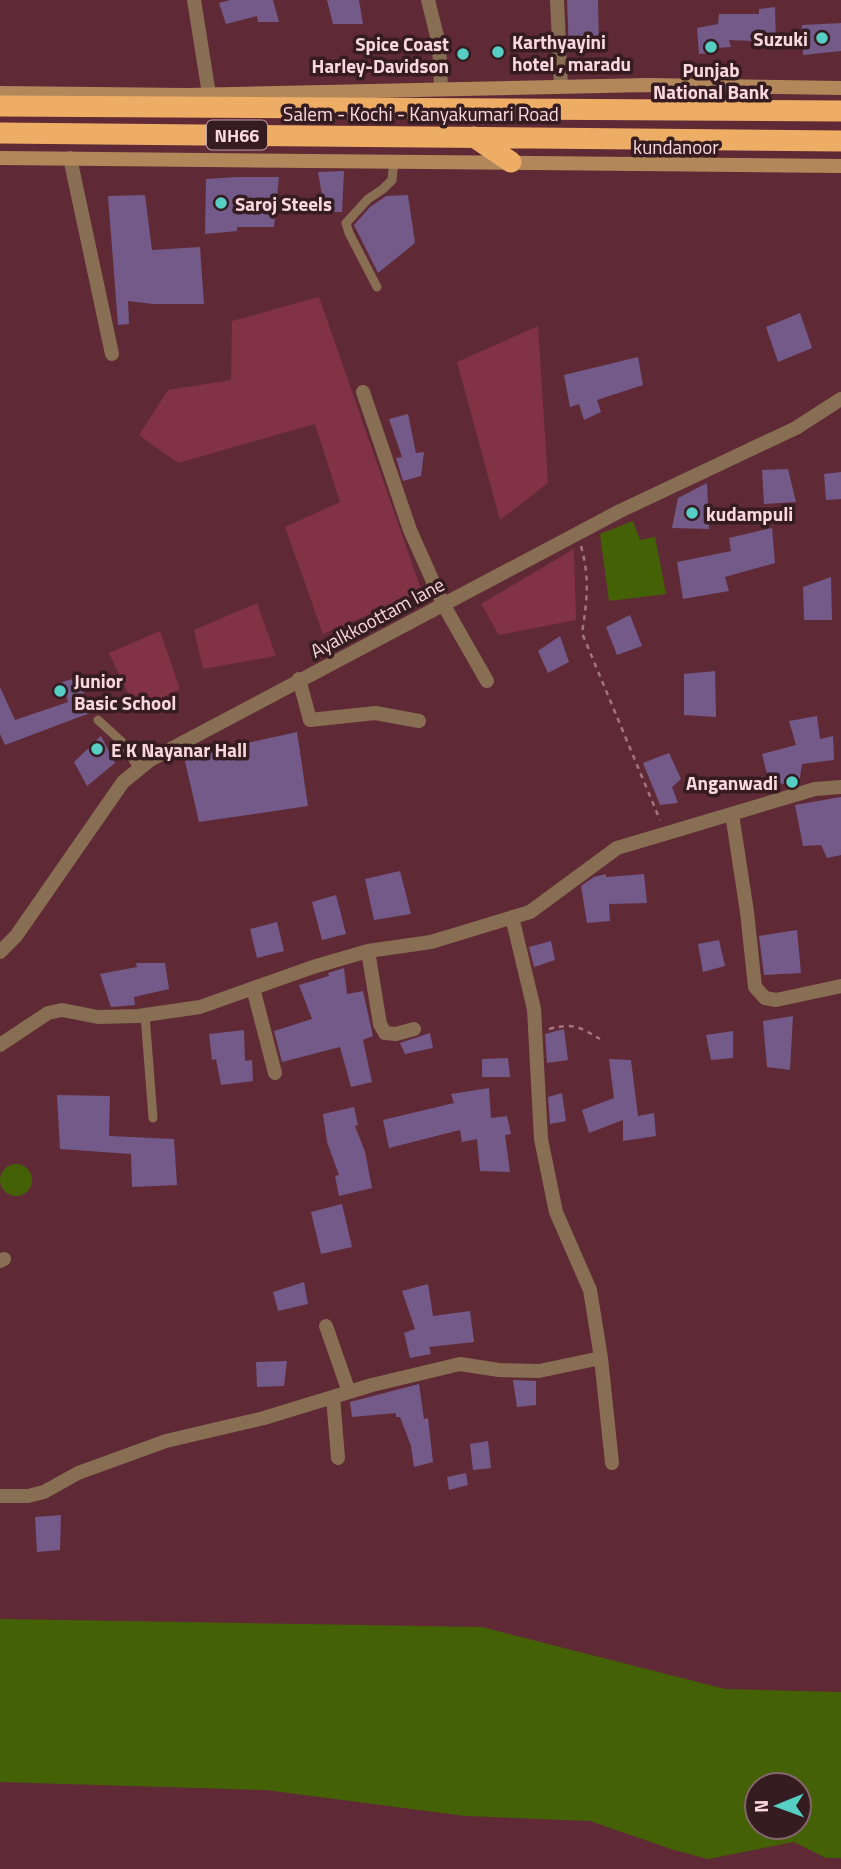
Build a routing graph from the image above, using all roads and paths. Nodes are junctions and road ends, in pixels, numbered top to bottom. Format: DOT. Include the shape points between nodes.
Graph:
graph roads {
  1 [pos="194,0"];
  2 [pos="428,0"];
  3 [pos="557,0"];
  4 [pos="561,86"];
  5 [pos="441,88"];
  6 [pos="841,88"];
  7 [pos="0,93"];
  8 [pos="209,94"];
  9 [pos="0,106"];
  10 [pos="841,111"];
  11 [pos="0,133"];
  12 [pos="474,137"];
  13 [pos="841,141"];
  14 [pos="0,158"];
  15 [pos="70,158"];
  16 [pos="394,160"];
  17 [pos="511,162"];
  18 [pos="841,166"];
  19 [pos="377,287"];
  20 [pos="112,354"];
  21 [pos="363,393"];
  22 [pos="841,398"];
  23 [pos="578,533"];
  24 [pos="443,604"];
  25 [pos="299,679"];
  26 [pos="487,681"];
  27 [pos="98,720"];
  28 [pos="419,721"];
  29 [pos="139,769"];
  30 [pos="841,787"];
  31 [pos="732,814"];
  32 [pos="666,833"];
  33 [pos="512,917"];
  34 [pos="368,951"];
  35 [pos="0,952"];
  36 [pos="841,986"];
  37 [pos="253,988"];
  38 [pos="145,1015"];
  39 [pos="414,1028"];
  40 [pos="535,1032"];
  41 [pos="600,1039"];
  42 [pos="0,1045"];
  43 [pos="275,1073"];
  44 [pos="153,1118"];
  45 [pos="326,1326"];
  46 [pos="601,1358"];
  47 [pos="349,1392"];
  48 [pos="333,1397"];
  49 [pos="338,1458"];
  50 [pos="612,1462"];
  51 [pos="0,1496"];
  1 -- 8 [label="street"];
  2 -- 5 [label="street" via="439,44"];
  3 -- 4 [label="street"];
  4 -- 5 [label="street"];
  4 -- 6 [label="street"];
  5 -- 8 [label="street"];
  7 -- 8 [label="street"];
  9 -- 10 [label="highway, Salem - Kochi - Kanyakumari Road / NH66"];
  11 -- 12 [label="highway, Salem - Kochi - Kanyakumari Road / NH66"];
  12 -- 13 [label="highway, Salem - Kochi - Kanyakumari Road / NH66"];
  12 -- 17 [label="highway"];
  14 -- 15 [label="street, kundanoor"];
  15 -- 16 [label="street, kundanoor"];
  15 -- 20 [label="street"];
  16 -- 17 [label="street, kundanoor"];
  16 -- 19 [label="lane" via="392,180 346,223"];
  17 -- 18 [label="street, kundanoor"];
  21 -- 24 [label="street" via="410,530"];
  22 -- 23 [label="street, Ayalkkoottam lane" via="796,428"];
  23 -- 24 [label="street, Ayalkkoottam lane"];
  23 -- 32 [label="path" via="588,571 582,633"];
  24 -- 25 [label="street, Ayalkkoottam lane"];
  24 -- 26 [label="street"];
  25 -- 28 [label="street" via="310,720 375,713"];
  25 -- 29 [label="street, Ayalkkoottam lane"];
  27 -- 29 [label="lane" via="121,741"];
  29 -- 35 [label="street, Ayalkkoottam lane" via="123,782 16,936"];
  30 -- 31 [label="street" via="816,789"];
  31 -- 32 [label="street"];
  31 -- 36 [label="street" via="755,987 765,998 776,1000"];
  32 -- 33 [label="street" via="617,848 530,912"];
  33 -- 34 [label="street" via="431,942"];
  33 -- 40 [label="street" via="534,1009"];
  34 -- 37 [label="street"];
  34 -- 39 [label="street" via="385,1033"];
  37 -- 38 [label="street" via="200,1007"];
  37 -- 43 [label="street"];
  38 -- 42 [label="street" via="98,1017 62,1010 48,1013"];
  38 -- 44 [label="lane"];
  40 -- 41 [label="path" via="570,1024"];
  40 -- 46 [label="street" via="541,1139 556,1212 590,1290"];
  45 -- 47 [label="street"];
  46 -- 47 [label="street" via="539,1371 460,1364"];
  46 -- 50 [label="street"];
  47 -- 48 [label="street"];
  48 -- 49 [label="street"];
  48 -- 51 [label="street" via="166,1441 78,1473 44,1492"];
}
